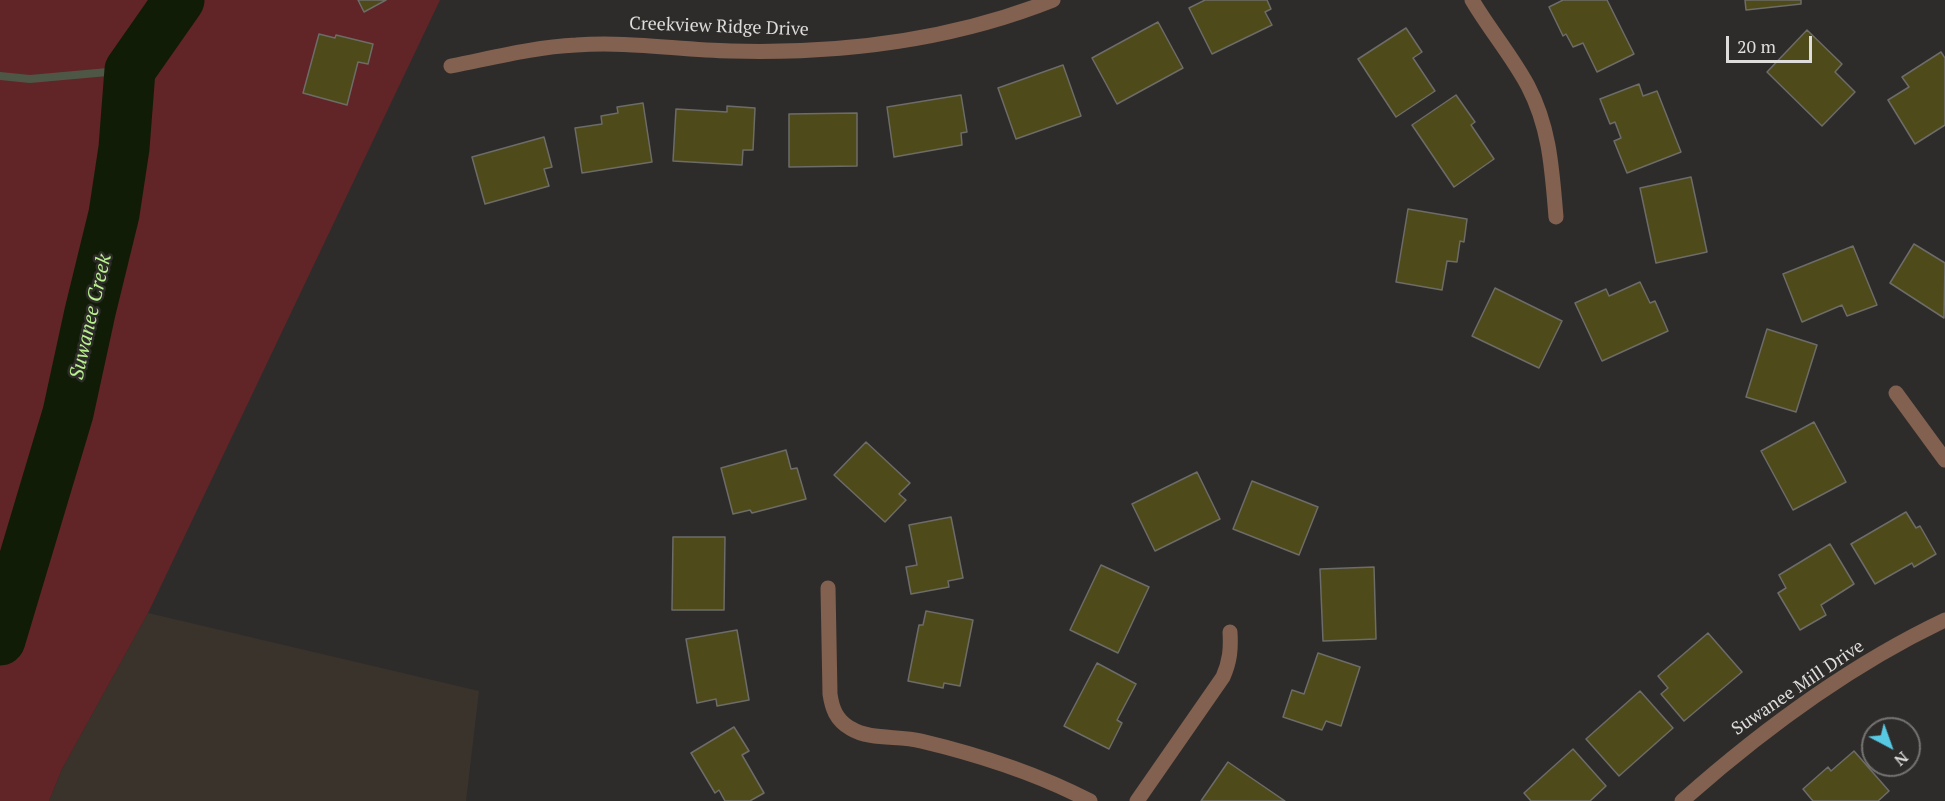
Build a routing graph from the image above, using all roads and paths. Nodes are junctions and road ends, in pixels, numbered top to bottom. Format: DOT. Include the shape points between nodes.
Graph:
graph roads {
  1 [pos="1053,0"];
  2 [pos="1472,0"];
  3 [pos="451,66"];
  4 [pos="1556,216"];
  5 [pos="1896,393"];
  6 [pos="1945,460"];
  7 [pos="828,588"];
  8 [pos="1945,620"];
  9 [pos="1230,632"];
  10 [pos="1090,801"];
  11 [pos="1137,801"];
  12 [pos="1682,801"];
  1 -- 3 [label="street, Creekview Ridge Drive" via="976,26 860,47 729,51 577,45"];
  2 -- 4 [label="street" via="1539,109 1552,156"];
  5 -- 6 [label="street"];
  7 -- 10 [label="street" via="830,694 832,709 841,721 864,734 917,740 1012,766"];
  8 -- 12 [label="street, Suwanee Mill Drive" via="1875,658 1779,719"];
  9 -- 11 [label="street" via="1231,651 1223,677"];
}
